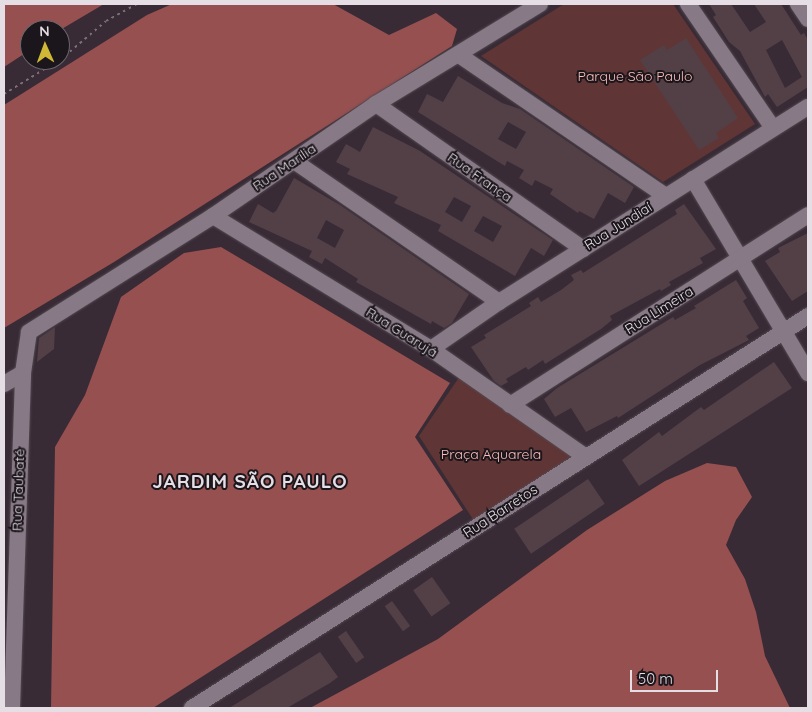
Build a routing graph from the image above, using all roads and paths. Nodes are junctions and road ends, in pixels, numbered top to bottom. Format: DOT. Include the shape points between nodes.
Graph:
graph roads {
  1 [pos="137,4"];
  2 [pos="540,4"];
  3 [pos="688,4"];
  4 [pos="798,4"];
  5 [pos="808,19"];
  6 [pos="70,52"];
  7 [pos="459,56"];
  8 [pos="44,70"];
  9 [pos="4,94"];
  10 [pos="376,104"];
  11 [pos="808,107"];
  12 [pos="774,128"];
  13 [pos="294,161"];
  14 [pos="693,179"];
  15 [pos="666,196"];
  16 [pos="808,215"];
  17 [pos="213,216"];
  18 [pos="583,249"];
  19 [pos="742,258"];
  20 [pos="499,302"];
  21 [pos="808,316"];
  22 [pos="784,331"];
  23 [pos="29,332"];
  24 [pos="430,349"];
  25 [pos="23,372"];
  26 [pos="808,373"];
  27 [pos="4,384"];
  28 [pos="510,405"];
  29 [pos="586,457"];
  30 [pos="18,486"];
  31 [pos="4,494"];
  32 [pos="9,605"];
  33 [pos="12,708"];
  34 [pos="192,708"];
  1 -- 6 [label="path" via="106,22"];
  2 -- 7 [label="street, Rua Marília"];
  3 -- 12 [label="street"];
  4 -- 5 [label="street"];
  7 -- 10 [label="street, Rua Marília"];
  7 -- 15 [label="street"];
  8 -- 9 [label="path"];
  10 -- 13 [label="street, Rua Marília"];
  10 -- 18 [label="street, Rua França"];
  11 -- 12 [label="street, Rua Jundiaí"];
  12 -- 14 [label="street, Rua Jundiaí"];
  13 -- 17 [label="street, Rua Marília"];
  13 -- 20 [label="street"];
  14 -- 15 [label="street, Rua Jundiaí"];
  14 -- 19 [label="street"];
  15 -- 18 [label="street, Rua Jundiaí"];
  16 -- 19 [label="street, Rua Limeira"];
  17 -- 23 [label="street, Rua Marília"];
  17 -- 24 [label="street, Rua Guarujá"];
  18 -- 20 [label="street, Rua Jundiaí"];
  19 -- 22 [label="street"];
  19 -- 28 [label="street, Rua Limeira"];
  20 -- 24 [label="street, Rua Jundiaí"];
  21 -- 22 [label="street, Rua Barretos"];
  22 -- 26 [label="street"];
  22 -- 29 [label="street, Rua Barretos"];
  23 -- 25 [label="street, Rua Taubaté"];
  24 -- 28 [label="street, Rua Guarujá"];
  25 -- 27 [label="street"];
  25 -- 30 [label="street, Rua Taubaté"];
  28 -- 29 [label="street, Rua Guarujá"];
  29 -- 34 [label="street, Rua Barretos"];
  30 -- 31 [label="street"];
  30 -- 32 [label="street, Rua Taubaté"];
  32 -- 33 [label="street, Rua Taubaté"];
}
